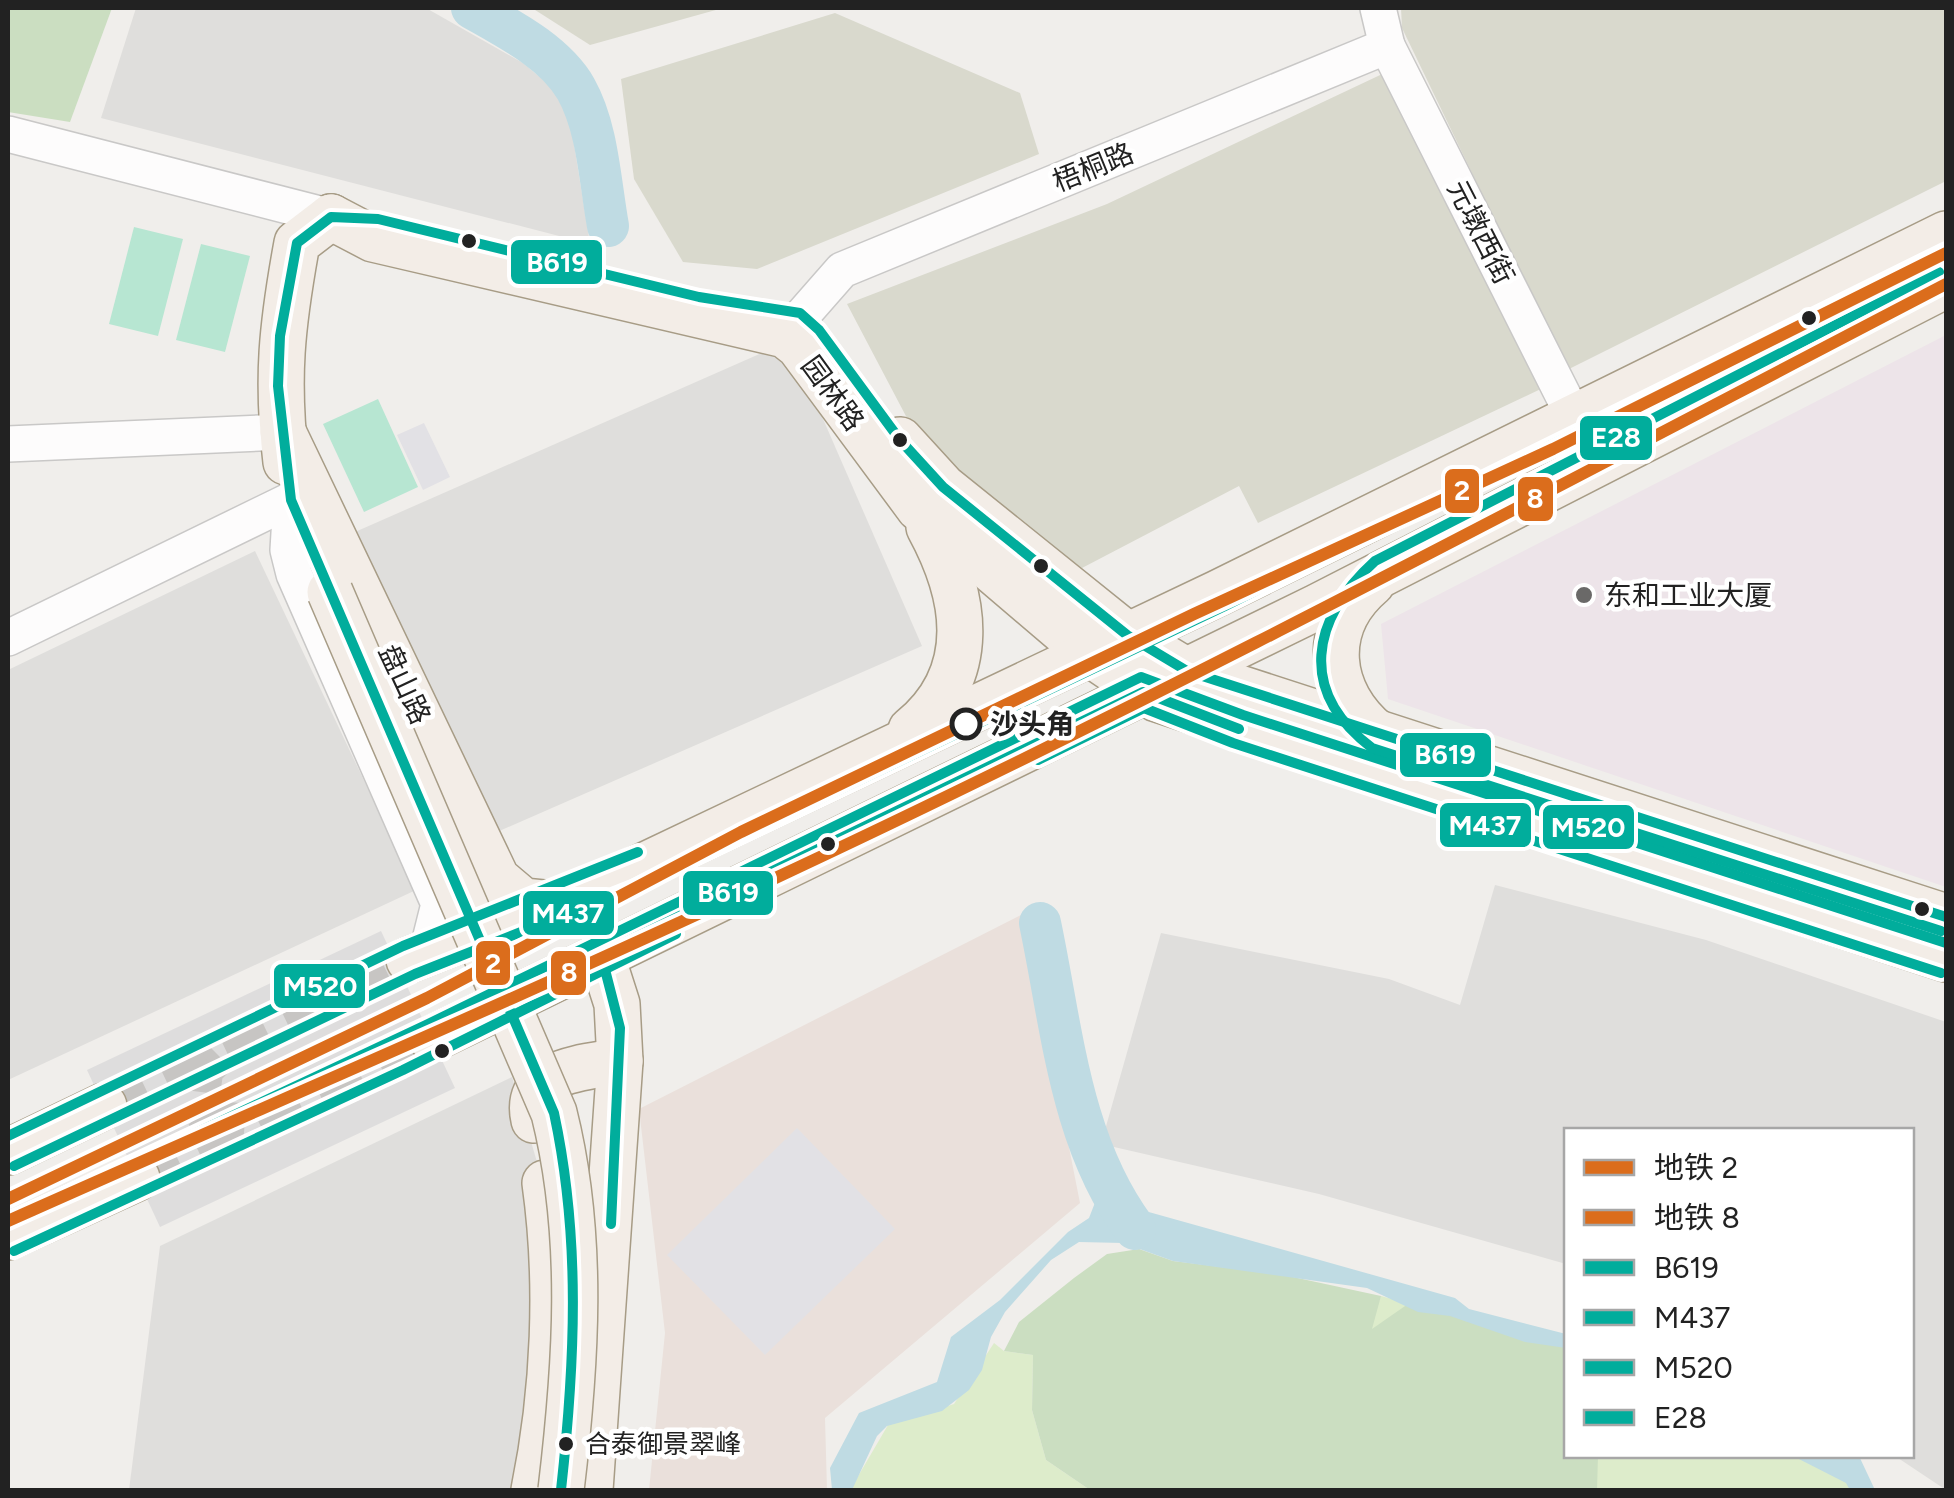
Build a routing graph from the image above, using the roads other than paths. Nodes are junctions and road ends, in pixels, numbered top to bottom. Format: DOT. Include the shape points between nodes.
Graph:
graph roads {
  1 [pos="1378,8"];
  2 [pos="1387,46"];
  3 [pos="8,134"];
  4 [pos="331,218"];
  5 [pos="1946,234"];
  6 [pos="1946,285"];
  7 [pos="793,324"];
  8 [pos="1574,419"];
  9 [pos="282,432"];
  10 [pos="8,444"];
  11 [pos="291,500"];
  12 [pos="919,508"];
  13 [pos="1384,574"];
  14 [pos="8,638"];
  15 [pos="1108,644"];
  16 [pos="1187,671"];
  17 [pos="1143,692"];
  18 [pos="1378,734"];
  19 [pos="888,749"];
  20 [pos="552,904"];
  21 [pos="1946,917"];
  22 [pos="601,954"];
  23 [pos="418,956"];
  24 [pos="1946,959"];
  25 [pos="432,1039"];
  26 [pos="620,1061"];
  27 [pos="104,1106"];
  28 [pos="8,1152"];
  29 [pos="137,1178"];
  30 [pos="8,1238"];
  31 [pos="534,1490"];
  32 [pos="561,1490"];
  33 [pos="590,1490"];
  1 -- 2 [label="street"];
  2 -- 7 [label="street, 梧桐路" via="842,270"];
  2 -- 8 [label="street, 元墩西街"];
  3 -- 4 [label="street, 园林路"];
  4 -- 7 [label="main road, 园林路" via="373,239"];
  4 -- 9 [label="main road, 盘山路" via="298,243 280,336"];
  5 -- 8 [label="main road"];
  6 -- 13 [label="main road"];
  7 -- 12 [label="main road, 园林路" via="798,346"];
  7 -- 15 [label="main road, 园林路" via="819,330 943,487"];
  8 -- 15 [label="main road"];
  9 -- 10 [label="street"];
  9 -- 11 [label="main road, 盘山路"];
  9 -- 20 [label="main road, 盘山路" via="496,879 524,900"];
  11 -- 14 [label="street"];
  11 -- 23 [label="street" via="288,550 294,574 439,904"];
  11 -- 32 [label="main road, 盘山路, bridge" via="554,1113 571,1198 575,1298"];
  12 -- 15 [label="main road, 园林路"];
  12 -- 19 [label="main road" via="951,572 962,648 940,702"];
  13 -- 16 [label="main road"];
  13 -- 18 [label="main road" via="1344,614 1334,665 1346,700"];
  15 -- 16 [label="main road"];
  15 -- 17 [label="main road"];
  15 -- 19 [label="main road"];
  16 -- 17 [label="main road"];
  16 -- 18 [label="main road"];
  17 -- 22 [label="main road"];
  17 -- 24 [label="main road" via="1226,725"];
  18 -- 21 [label="main road"];
  19 -- 20 [label="main road"];
  20 -- 23 [label="main road"];
  22 -- 25 [label="main road"];
  22 -- 26 [label="main road" via="617,1004"];
  26 -- 31 [label="main road" via="559,1073 535,1093 552,1294"];
  26 -- 33 [label="main road"];
  27 -- 28 [label="main road"];
  29 -- 30 [label="main road"];
}
